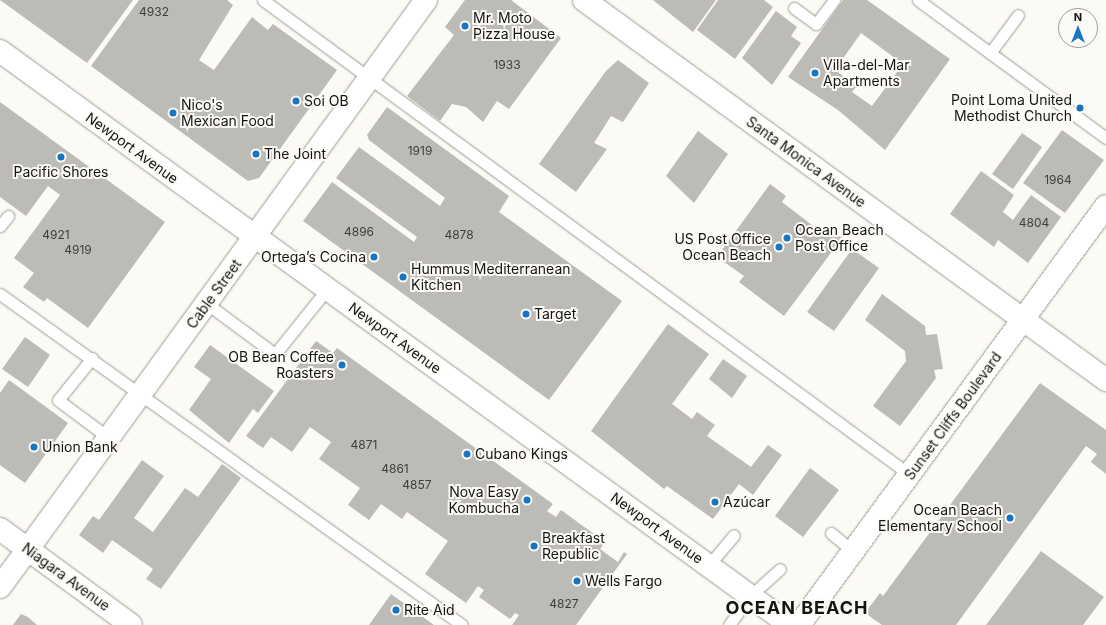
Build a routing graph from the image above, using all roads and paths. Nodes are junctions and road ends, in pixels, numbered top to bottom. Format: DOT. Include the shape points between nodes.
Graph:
graph roads {
  1 [pos="263,0"];
  2 [pos="426,0"];
  3 [pos="584,0"];
  4 [pos="834,0"];
  5 [pos="918,0"];
  6 [pos="794,8"];
  7 [pos="1018,15"];
  8 [pos="0,51"];
  9 [pos="990,53"];
  10 [pos="372,78"];
  11 [pos="1106,138"];
  12 [pos="1106,206"];
  13 [pos="8,216"];
  14 [pos="0,226"];
  15 [pos="256,237"];
  16 [pos="327,289"];
  17 [pos="0,294"];
  18 [pos="206,303"];
  19 [pos="1023,320"];
  20 [pos="92,358"];
  21 [pos="1106,380"];
  22 [pos="142,393"];
  23 [pos="109,438"];
  24 [pos="910,475"];
  25 [pos="0,529"];
  26 [pos="830,533"];
  27 [pos="734,535"];
  28 [pos="28,549"];
  29 [pos="854,552"];
  30 [pos="708,566"];
  31 [pos="780,569"];
  32 [pos="0,587"];
  33 [pos="750,596"];
  34 [pos="131,625"];
  35 [pos="462,625"];
  36 [pos="729,625"];
  37 [pos="790,625"];
  38 [pos="799,625"];
  1 -- 10 [label="lane"];
  2 -- 10 [label="street, Cable Street"];
  3 -- 19 [label="street, Santa Monica Avenue"];
  4 -- 6 [label="lane" via="816,24"];
  5 -- 9 [label="lane"];
  7 -- 9 [label="lane"];
  8 -- 15 [label="street, Newport Avenue"];
  9 -- 11 [label="lane"];
  10 -- 15 [label="street, Cable Street"];
  10 -- 24 [label="lane"];
  12 -- 19 [label="street, Sunset Cliffs Boulevard"];
  13 -- 14 [label="lane"];
  15 -- 16 [label="street, Newport Avenue"];
  15 -- 18 [label="street, Cable Street"];
  16 -- 18 [label="lane" via="275,354"];
  16 -- 30 [label="street, Newport Avenue"];
  17 -- 20 [label="lane"];
  18 -- 22 [label="street, Cable Street"];
  19 -- 21 [label="street, Santa Monica Avenue"];
  19 -- 24 [label="street, Sunset Cliffs Boulevard"];
  20 -- 22 [label="lane"];
  20 -- 23 [label="lane" via="58,400"];
  22 -- 23 [label="street, Cable Street"];
  22 -- 35 [label="lane"];
  23 -- 28 [label="street, Cable Street"];
  24 -- 29 [label="street, Sunset Cliffs Boulevard"];
  25 -- 28 [label="street, Niagara Avenue"];
  26 -- 29 [label="lane"];
  27 -- 30 [label="lane"];
  28 -- 32 [label="street, Cable Street"];
  28 -- 34 [label="street, Niagara Avenue"];
  29 -- 38 [label="street, Sunset Cliffs Boulevard"];
  30 -- 33 [label="street, Newport Avenue"];
  31 -- 33 [label="lane"];
  33 -- 36 [label="lane"];
  33 -- 37 [label="street, Newport Avenue"];
}
